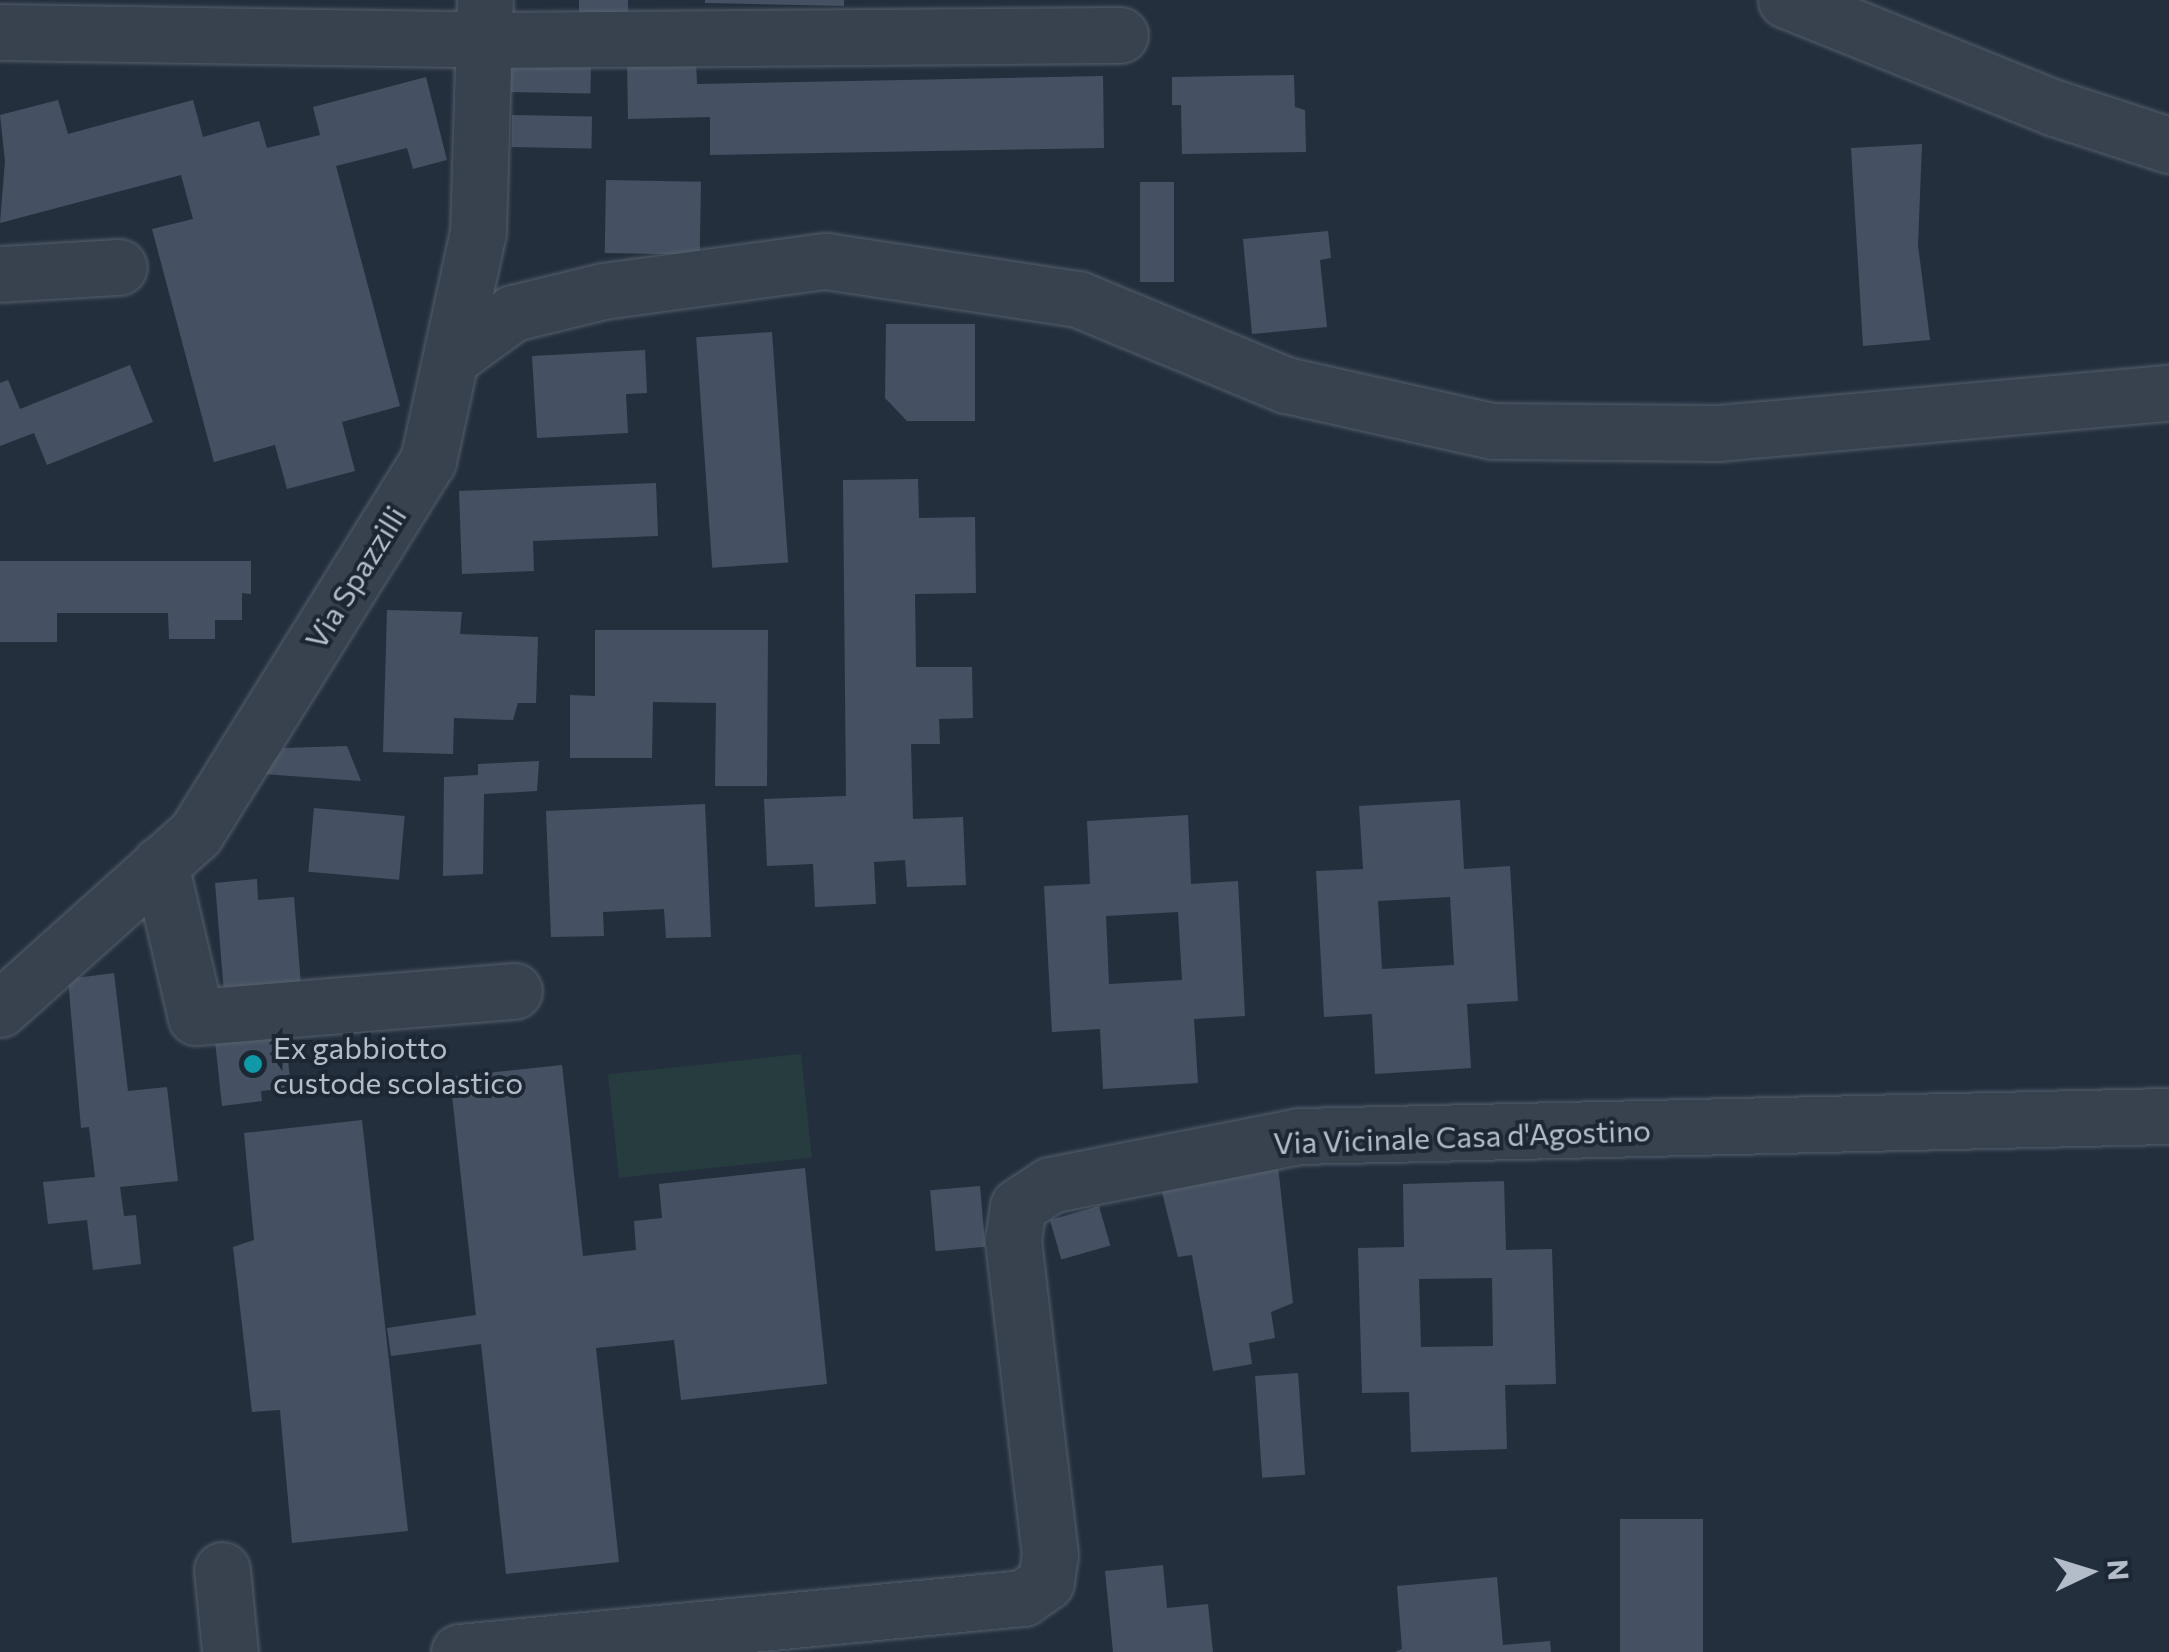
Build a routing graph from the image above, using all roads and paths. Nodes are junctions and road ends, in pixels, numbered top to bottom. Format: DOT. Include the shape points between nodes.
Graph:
graph roads {
  1 [pos="1786,0"];
  2 [pos="485,20"];
  3 [pos="0,32"];
  4 [pos="1120,35"];
  5 [pos="2169,146"];
  6 [pos="119,267"];
  7 [pos="0,274"];
  8 [pos="450,358"];
  9 [pos="2169,393"];
  10 [pos="160,864"];
  11 [pos="514,991"];
  12 [pos="0,1009"];
  13 [pos="2169,1116"];
  14 [pos="222,1570"];
  15 [pos="230,1652"];
  16 [pos="460,1652"];
  1 -- 5 [label="street" via="2055,108"];
  2 -- 3 [label="street"];
  2 -- 4 [label="street"];
  2 -- 8 [label="street, Via Spazzilli" via="478,232"];
  6 -- 7 [label="street"];
  8 -- 9 [label="street" via="513,314 622,288 826,260 1078,300 1286,385 1492,431 1718,434"];
  8 -- 10 [label="street, Via Spazzilli" via="428,461 196,833"];
  10 -- 11 [label="street" via="196,1017"];
  10 -- 12 [label="street, Via Spazzilli"];
  13 -- 16 [label="street, Via Vicinale Casa d'Agostino" via="1299,1136 1050,1186 1018,1206 1013,1239 1050,1554 1046,1582 1024,1598"];
  14 -- 15 [label="street"];
}
